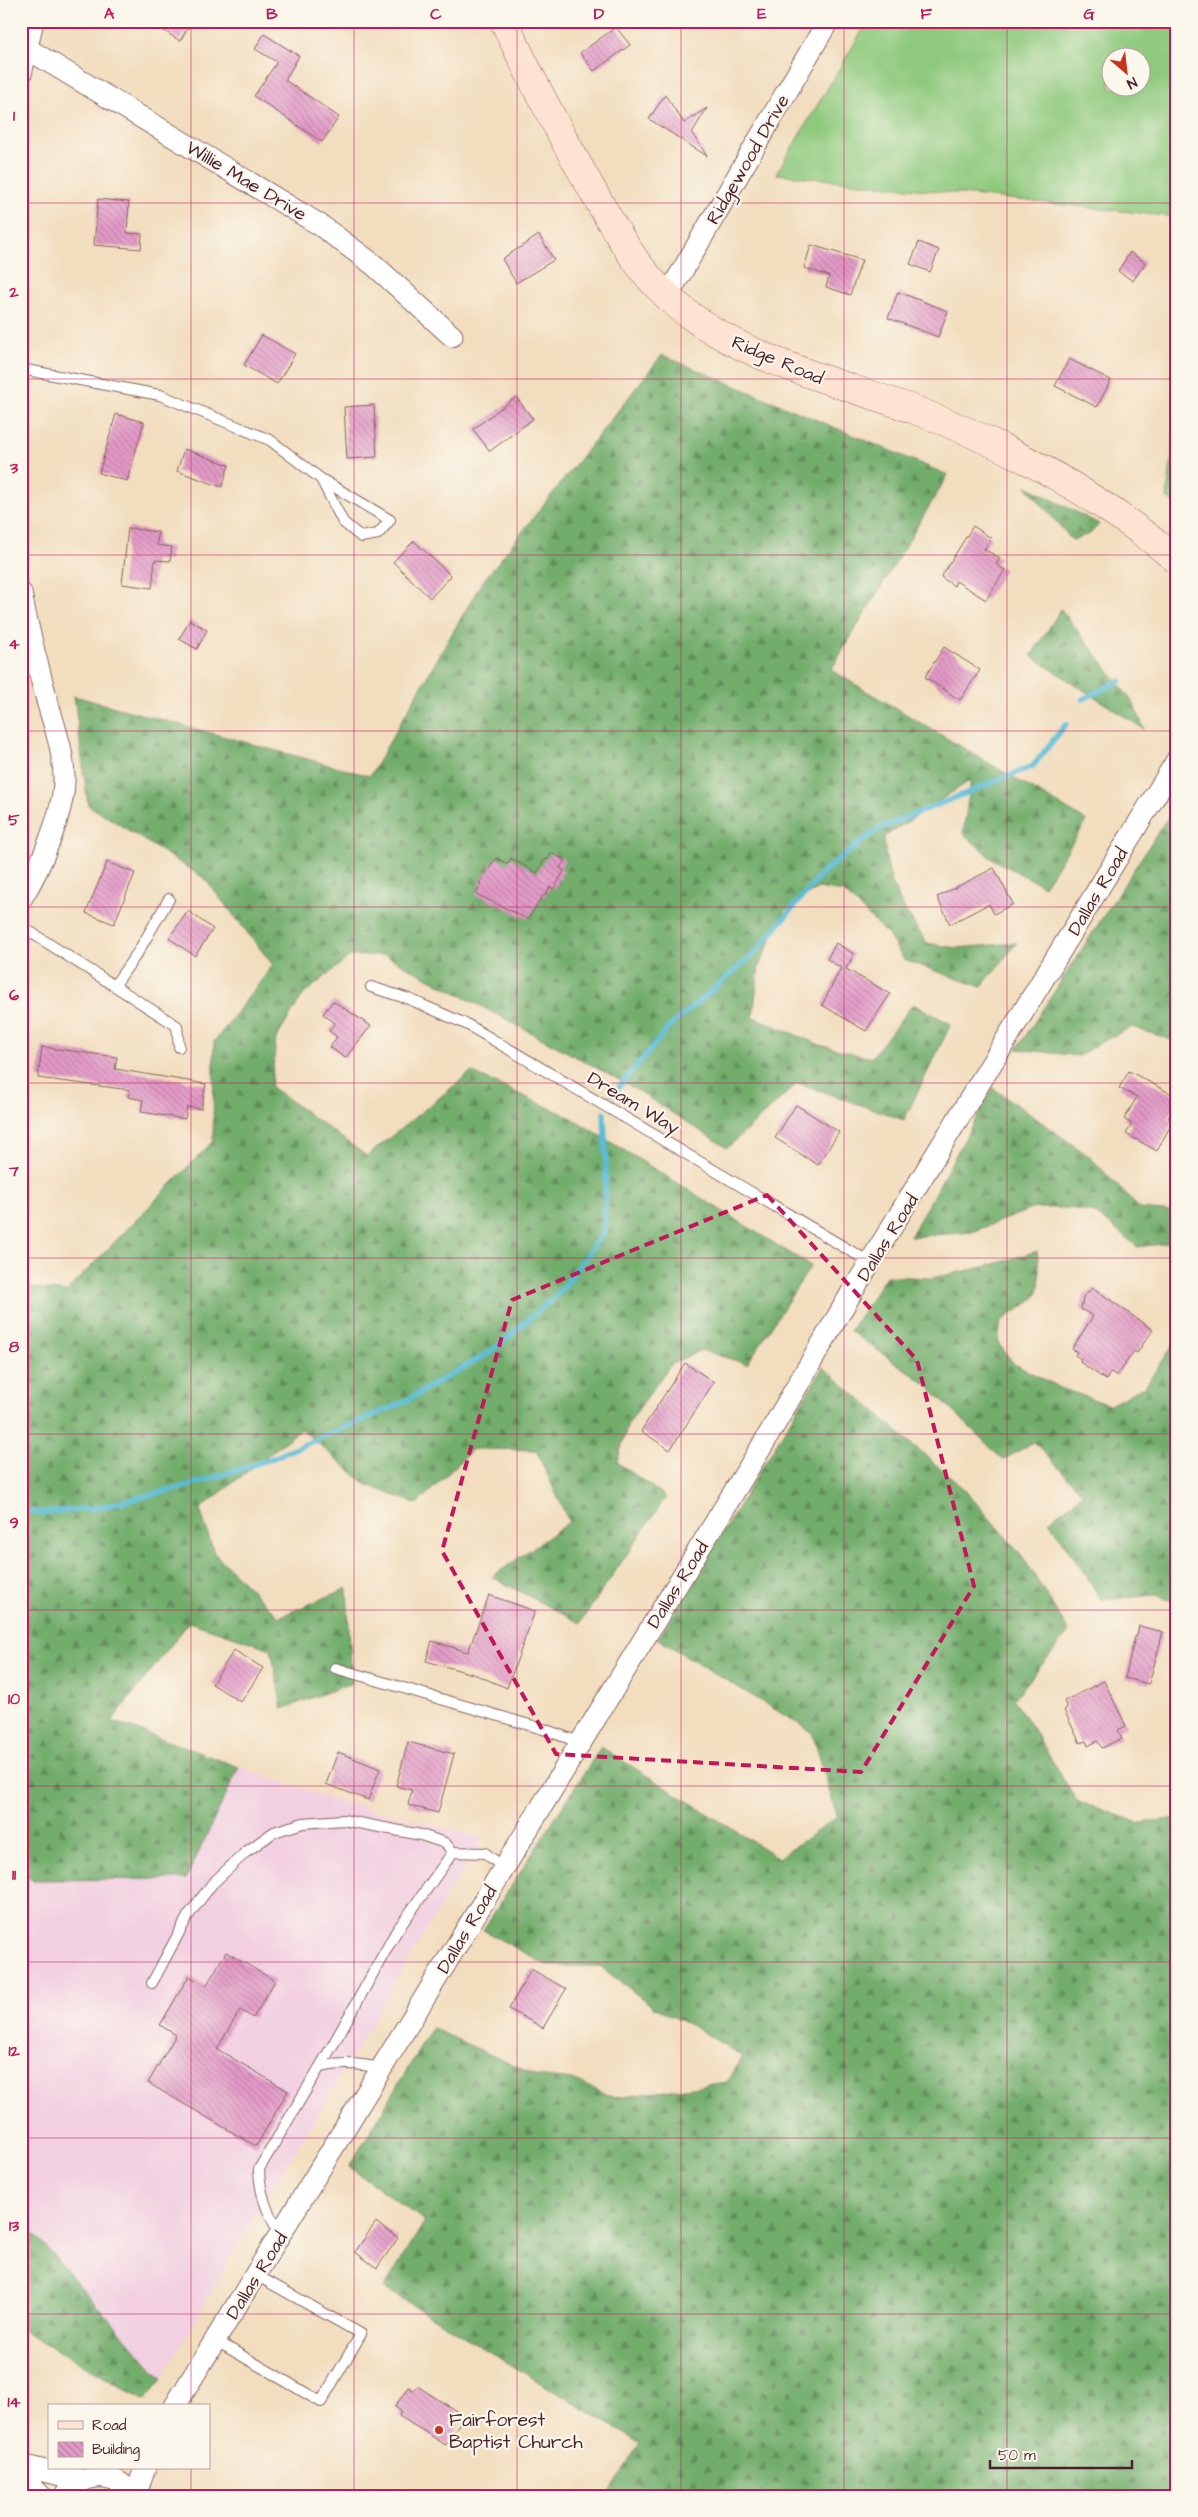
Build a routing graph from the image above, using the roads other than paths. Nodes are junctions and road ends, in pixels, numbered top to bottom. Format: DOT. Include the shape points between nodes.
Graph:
graph roads {
  1 [pos="33,21"];
  2 [pos="504,21"];
  3 [pos="828,21"];
  4 [pos="26,48"];
  5 [pos="21,74"];
  6 [pos="667,297"];
  7 [pos="452,336"];
  8 [pos="21,369"];
  9 [pos="321,479"];
  10 [pos="1177,560"];
  11 [pos="21,593"];
  12 [pos="1177,760"];
  13 [pos="21,899"];
  14 [pos="169,900"];
  15 [pos="21,926"];
  16 [pos="114,986"];
  17 [pos="371,987"];
  18 [pos="179,1047"];
  19 [pos="871,1263"];
  20 [pos="334,1668"];
  21 [pos="580,1742"];
  22 [pos="453,1852"];
  23 [pos="503,1867"];
  24 [pos="152,1983"];
  25 [pos="320,2067"];
  26 [pos="380,2068"];
  27 [pos="280,2236"];
  28 [pos="256,2275"];
  29 [pos="215,2340"];
  30 [pos="176,2404"];
  31 [pos="21,2465"];
  32 [pos="48,2469"];
  33 [pos="59,2470"];
  34 [pos="143,2470"];
  35 [pos="97,2475"];
  36 [pos="21,2476"];
  37 [pos="41,2496"];
  38 [pos="65,2496"];
  39 [pos="133,2496"];
  1 -- 4 [label="street"];
  2 -- 6 [label="street, Ridge Road" via="562,137 615,228 646,275"];
  3 -- 6 [label="street, Ridgewood Drive"];
  4 -- 5 [label="street"];
  4 -- 7 [label="street, Willie Mae Drive" via="320,225 374,265"];
  6 -- 10 [label="street, Ridge Road" via="693,318 748,348 810,374 916,410 1014,453 1107,507"];
  8 -- 9 [label="lane" via="160,395 270,440"];
  9 -- 9 [label="lane" via="375,510 390,520 378,534 361,537 343,522"];
  11 -- 13 [label="street" via="60,745 64,778 62,802 56,820"];
  12 -- 19 [label="street, Dallas Road"];
  14 -- 16 [label="lane"];
  15 -- 16 [label="lane"];
  16 -- 18 [label="lane" via="177,1026"];
  17 -- 19 [label="lane, Dream Way" via="409,999 468,1025"];
  19 -- 21 [label="street, Dallas Road"];
  20 -- 21 [label="lane"];
  21 -- 23 [label="street, Dallas Road"];
  22 -- 23 [label="lane" via="485,1853"];
  22 -- 24 [label="lane" via="445,1843 421,1835 343,1820 303,1823 274,1832 246,1852 212,1884 188,1916"];
  22 -- 25 [label="lane" via="396,1932"];
  23 -- 26 [label="street, Dallas Road"];
  25 -- 26 [label="lane" via="360,2063"];
  25 -- 27 [label="lane" via="259,2169 260,2190"];
  26 -- 27 [label="street, Dallas Road"];
  27 -- 28 [label="street, Dallas Road"];
  28 -- 29 [label="street, Dallas Road"];
  28 -- 29 [label="lane" via="362,2334 321,2402"];
  29 -- 30 [label="street, Dallas Road"];
  31 -- 32 [label="street"];
  33 -- 35 [label="street"];
  34 -- 39 [label="street"];
  35 -- 38 [label="street"];
  35 -- 39 [label="street" via="120,2483"];
  36 -- 37 [label="street"];
}
